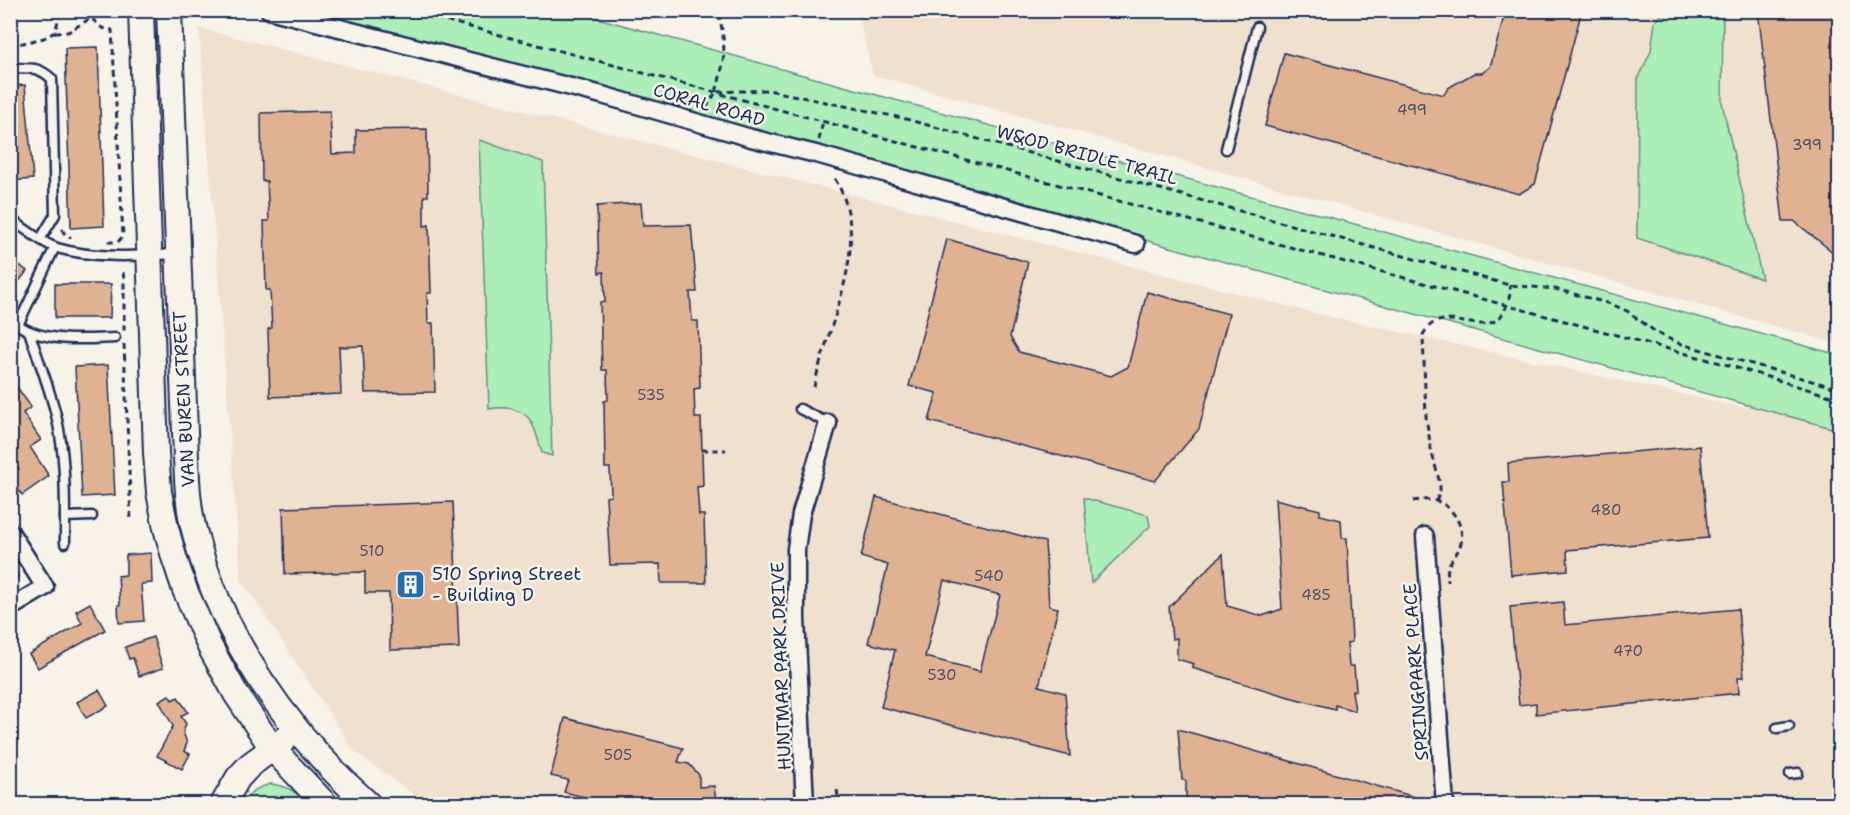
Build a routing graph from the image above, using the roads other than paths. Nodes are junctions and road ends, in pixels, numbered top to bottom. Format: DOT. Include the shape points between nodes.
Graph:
graph roads {
  1 [pos="141,10"];
  2 [pos="169,10"];
  3 [pos="269,10"];
  4 [pos="1257,27"];
  5 [pos="10,68"];
  6 [pos="1226,149"];
  7 [pos="10,218"];
  8 [pos="41,238"];
  9 [pos="1136,244"];
  10 [pos="55,247"];
  11 [pos="178,254"];
  12 [pos="150,256"];
  13 [pos="14,323"];
  14 [pos="29,331"];
  15 [pos="116,338"];
  16 [pos="800,409"];
  17 [pos="828,423"];
  18 [pos="92,516"];
  19 [pos="65,517"];
  20 [pos="10,532"];
  21 [pos="1425,536"];
  22 [pos="65,543"];
  23 [pos="10,608"];
  24 [pos="1790,726"];
  25 [pos="1777,728"];
  26 [pos="296,730"];
  27 [pos="272,748"];
  28 [pos="223,804"];
  29 [pos="325,804"];
  30 [pos="368,804"];
  31 [pos="805,804"];
  32 [pos="1445,804"];
  1 -- 12 [label="main road, VAN BUREN STREET"];
  2 -- 11 [label="main road, VAN BUREN STREET"];
  3 -- 9 [label="street, CORAL ROAD" via="602,95"];
  4 -- 6 [label="lane"];
  5 -- 8 [label="lane" via="32,68 52,79 55,215"];
  7 -- 8 [label="lane"];
  8 -- 10 [label="lane"];
  10 -- 12 [label="lane" via="90,254"];
  10 -- 13 [label="lane"];
  11 -- 12 [label="lane"];
  11 -- 26 [label="main road, VAN BUREN STREET" via="188,493 194,529 232,631"];
  12 -- 27 [label="main road, VAN BUREN STREET" via="156,453 166,528 185,590 210,647"];
  13 -- 14 [label="lane"];
  14 -- 15 [label="lane" via="67,339"];
  14 -- 19 [label="lane" via="56,414"];
  16 -- 17 [label="lane"];
  17 -- 31 [label="street, HUNTMAR PARK DRIVE" via="801,514 796,549 795,619"];
  18 -- 19 [label="lane"];
  19 -- 22 [label="lane"];
  20 -- 23 [label="street" via="45,587"];
  21 -- 32 [label="street, SPRINGPARK PLACE"];
  24 -- 25 [label="lane"];
  26 -- 27 [label="main road"];
  26 -- 30 [label="main road, VAN BUREN STREET"];
  27 -- 28 [label="main road" via="249,765"];
  27 -- 29 [label="main road, VAN BUREN STREET"];
}
